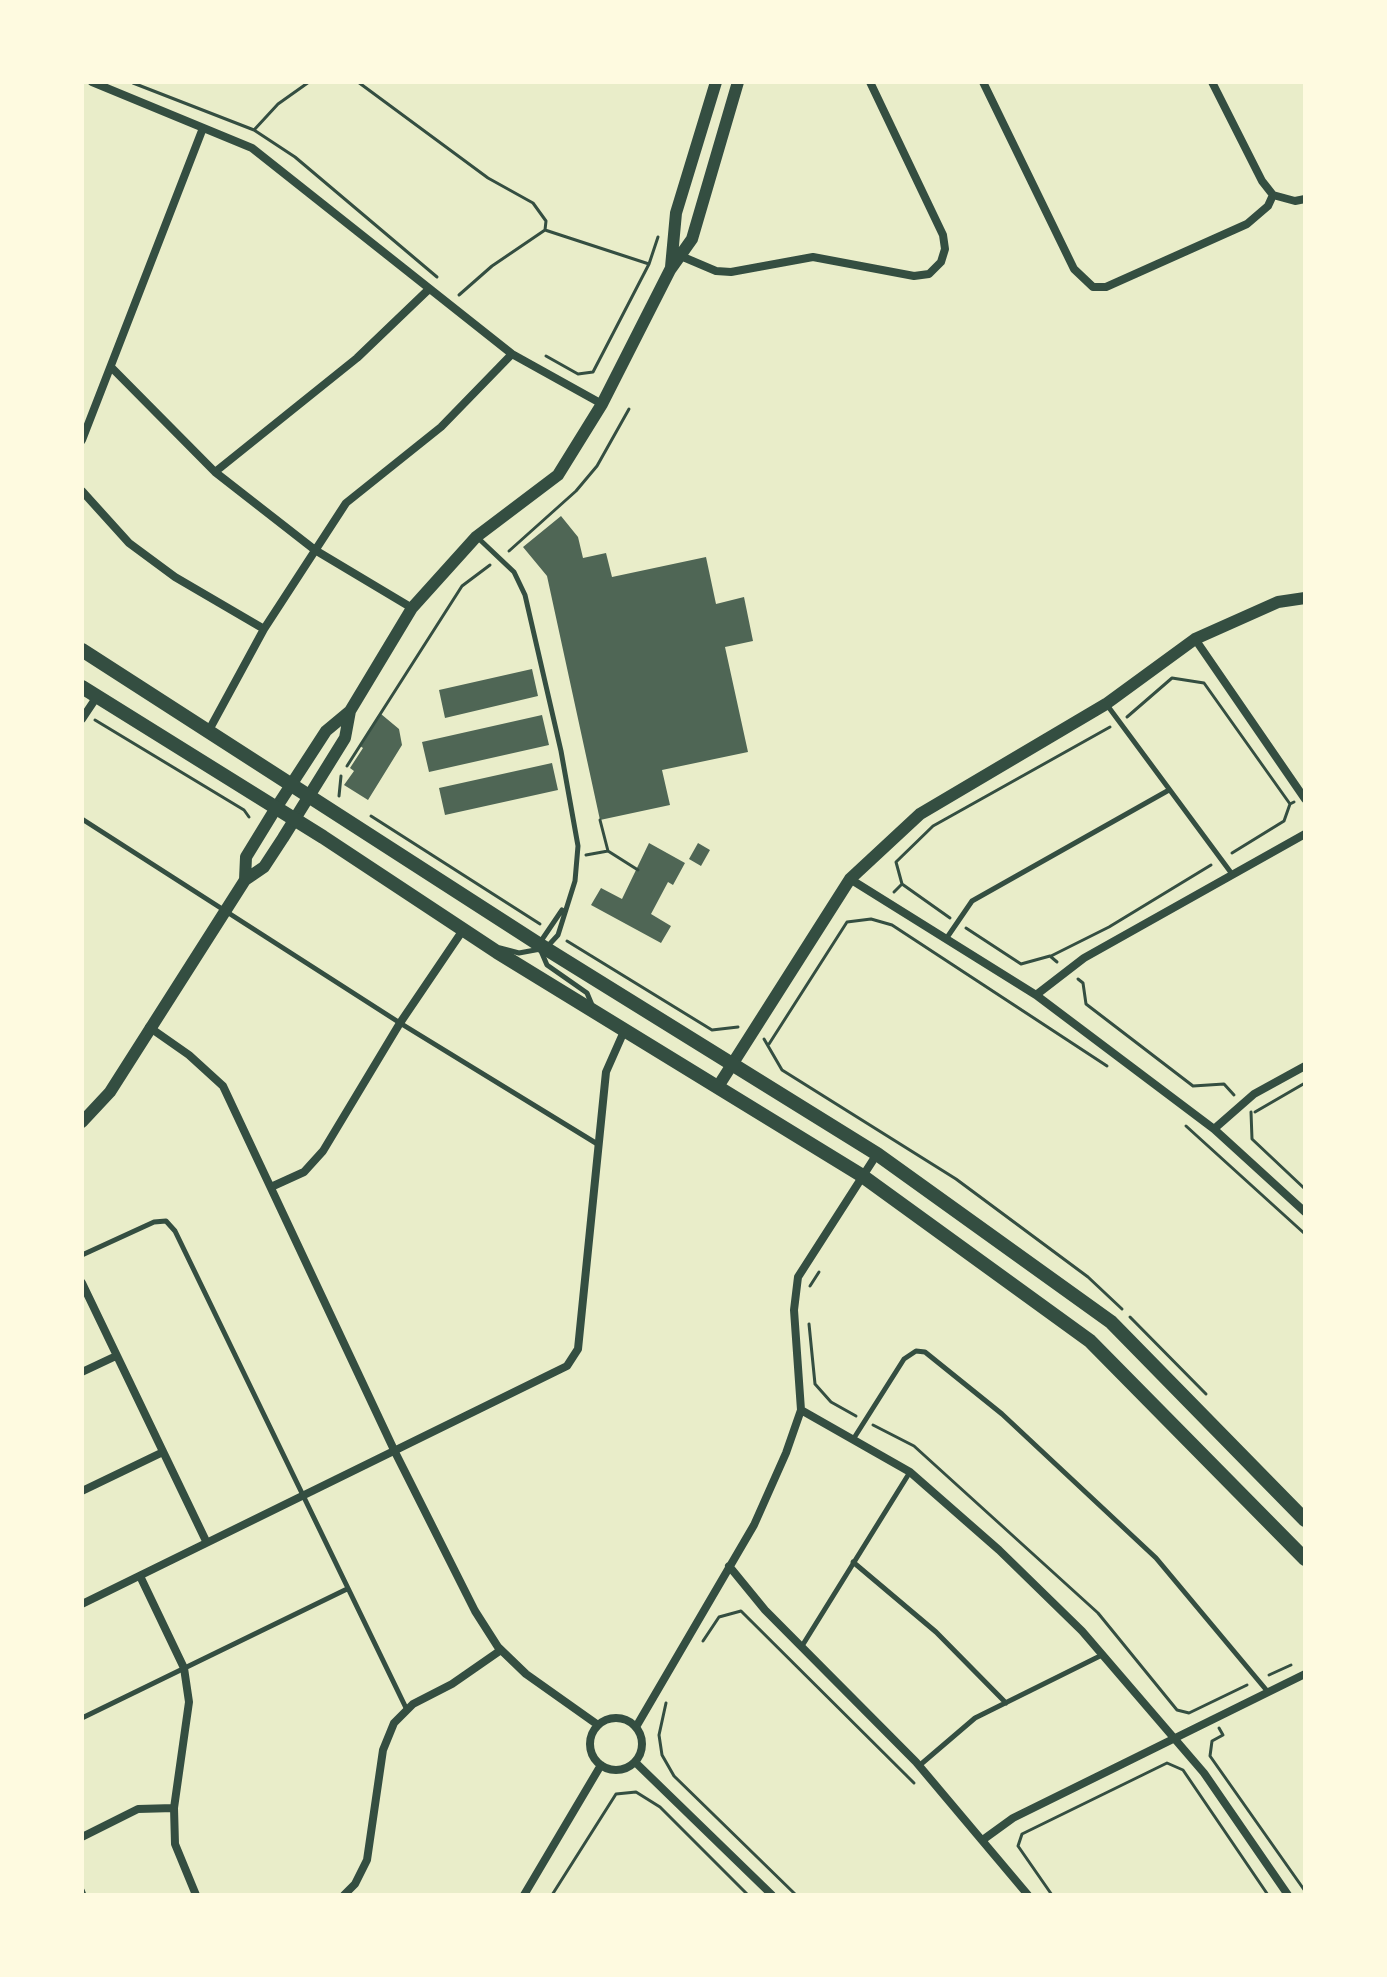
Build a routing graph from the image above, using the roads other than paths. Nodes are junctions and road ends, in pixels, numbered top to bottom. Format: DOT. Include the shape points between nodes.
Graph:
graph roads {
  1 [pos="92,82"];
  2 [pos="716,82"];
  3 [pos="738,82"];
  4 [pos="870,82"];
  5 [pos="983,82"];
  6 [pos="1212,82"];
  7 [pos="203,128"];
  8 [pos="1273,195"];
  9 [pos="1305,199"];
  10 [pos="676,254"];
  11 [pos="428,290"];
  12 [pos="512,354"];
  13 [pos="111,367"];
  14 [pos="602,404"];
  15 [pos="82,440"];
  16 [pos="215,472"];
  17 [pos="82,491"];
  18 [pos="476,537"];
  19 [pos="315,550"];
  20 [pos="1305,598"];
  21 [pos="412,608"];
  22 [pos="264,629"];
  23 [pos="1195,639"];
  24 [pos="82,650"];
  25 [pos="82,687"];
  26 [pos="96,698"];
  27 [pos="1106,704"];
  28 [pos="350,711"];
  29 [pos="84,717"];
  30 [pos="207,732"];
  31 [pos="290,785"];
  32 [pos="1169,790"];
  33 [pos="308,797"];
  34 [pos="1304,798"];
  35 [pos="276,808"];
  36 [pos="82,819"];
  37 [pos="294,819"];
  38 [pos="1305,834"];
  39 [pos="1232,875"];
  40 [pos="850,879"];
  41 [pos="245,880"];
  42 [pos="563,909"];
  43 [pos="225,910"];
  44 [pos="463,930"];
  45 [pos="946,939"];
  46 [pos="489,947"];
  47 [pos="542,948"];
  48 [pos="1036,995"];
  49 [pos="595,1011"];
  50 [pos="400,1023"];
  51 [pos="148,1027"];
  52 [pos="625,1029"];
  53 [pos="731,1066"];
  54 [pos="1305,1066"];
  55 [pos="719,1085"];
  56 [pos="82,1122"];
  57 [pos="1214,1129"];
  58 [pos="600,1146"];
  59 [pos="877,1154"];
  60 [pos="861,1175"];
  61 [pos="271,1187"];
  62 [pos="1305,1212"];
  63 [pos="82,1255"];
  64 [pos="82,1283"];
  65 [pos="1111,1322"];
  66 [pos="1090,1341"];
  67 [pos="116,1356"];
  68 [pos="82,1372"];
  69 [pos="801,1410"];
  70 [pos="854,1438"];
  71 [pos="163,1452"];
  72 [pos="395,1452"];
  73 [pos="910,1472"];
  74 [pos="82,1491"];
  75 [pos="302,1498"];
  76 [pos="1305,1520"];
  77 [pos="206,1541"];
  78 [pos="1303,1552"];
  79 [pos="853,1562"];
  80 [pos="729,1566"];
  81 [pos="140,1576"];
  82 [pos="347,1589"];
  83 [pos="82,1604"];
  84 [pos="801,1647"];
  85 [pos="501,1650"];
  86 [pos="1103,1655"];
  87 [pos="184,1668"];
  88 [pos="1305,1674"];
  89 [pos="1269,1692"];
  90 [pos="1006,1703"];
  91 [pos="407,1710"];
  92 [pos="82,1718"];
  93 [pos="598,1725"];
  94 [pos="636,1727"];
  95 [pos="1175,1739"];
  96 [pos="635,1762"];
  97 [pos="601,1765"];
  98 [pos="919,1766"];
  99 [pos="174,1808"];
  100 [pos="82,1837"];
  101 [pos="984,1839"];
  102 [pos="196,1895"];
  103 [pos="344,1895"];
  104 [pos="524,1895"];
  105 [pos="772,1895"];
  106 [pos="1028,1895"];
  107 [pos="1288,1895"];
  1 -- 7 [label="street"];
  2 -- 10 [label="street" via="676,213"];
  3 -- 10 [label="street" via="692,239"];
  4 -- 10 [label="street" via="943,235 941,262 929,274 914,276 813,257 716,271"];
  5 -- 8 [label="street" via="1074,269 1093,287 1106,287 1247,224"];
  6 -- 8 [label="street"];
  7 -- 11 [label="street" via="252,148"];
  7 -- 13 [label="street"];
  8 -- 9 [label="street"];
  10 -- 14 [label="street"];
  11 -- 12 [label="street"];
  11 -- 16 [label="street" via="357,358"];
  12 -- 14 [label="street"];
  12 -- 19 [label="street" via="441,427 346,503"];
  13 -- 15 [label="street"];
  13 -- 16 [label="street"];
  14 -- 18 [label="street" via="558,475"];
  16 -- 19 [label="street"];
  17 -- 22 [label="street" via="129,543"];
  18 -- 21 [label="street"];
  18 -- 42 [label="lane" via="514,572 530,613 569,789 577,855 575,881"];
  19 -- 21 [label="street"];
  19 -- 22 [label="street"];
  20 -- 23 [label="street" via="1278,602"];
  21 -- 28 [label="street"];
  22 -- 30 [label="street"];
  23 -- 27 [label="street"];
  23 -- 34 [label="street"];
  24 -- 30 [label="main road"];
  25 -- 26 [label="main road"];
  26 -- 29 [label="street"];
  26 -- 35 [label="main road"];
  27 -- 32 [label="lane"];
  27 -- 40 [label="street" via="920,814"];
  28 -- 31 [label="street" via="326,731"];
  28 -- 33 [label="street" via="345,738"];
  30 -- 31 [label="main road"];
  31 -- 33 [label="main road"];
  31 -- 35 [label="street"];
  32 -- 39 [label="lane"];
  32 -- 45 [label="lane" via="972,901"];
  33 -- 37 [label="street"];
  33 -- 47 [label="main road"];
  35 -- 37 [label="main road"];
  35 -- 41 [label="street" via="246,857"];
  36 -- 43 [label="lane"];
  37 -- 41 [label="street" via="264,867"];
  37 -- 44 [label="main road"];
  38 -- 39 [label="street"];
  39 -- 48 [label="street"];
  40 -- 45 [label="street"];
  40 -- 53 [label="street"];
  41 -- 43 [label="street"];
  42 -- 47 [label="lane" via="547,928"];
  42 -- 47 [label="lane" via="558,935"];
  43 -- 50 [label="lane"];
  43 -- 51 [label="street"];
  44 -- 46 [label="main road"];
  44 -- 50 [label="street"];
  45 -- 48 [label="street"];
  46 -- 47 [label="lane" via="519,953"];
  46 -- 49 [label="main road"];
  47 -- 49 [label="lane" via="547,965 587,993"];
  47 -- 53 [label="main road"];
  48 -- 57 [label="street"];
  49 -- 52 [label="main road"];
  50 -- 58 [label="lane"];
  50 -- 61 [label="street" via="323,1151 304,1172"];
  51 -- 56 [label="street" via="110,1092"];
  51 -- 61 [label="street" via="223,1086"];
  52 -- 55 [label="main road"];
  52 -- 58 [label="street" via="606,1072"];
  53 -- 55 [label="street"];
  53 -- 59 [label="main road"];
  54 -- 57 [label="street" via="1243,1104"];
  55 -- 60 [label="main road"];
  57 -- 62 [label="street"];
  58 -- 72 [label="street" via="578,1349 567,1366"];
  59 -- 60 [label="street"];
  59 -- 65 [label="main road"];
  60 -- 66 [label="main road"];
  60 -- 69 [label="street" via="798,1277 794,1310"];
  61 -- 72 [label="street"];
  63 -- 75 [label="lane" via="166,1221"];
  64 -- 67 [label="street"];
  65 -- 66 [label="main road"];
  65 -- 76 [label="main road"];
  66 -- 78 [label="main road"];
  67 -- 68 [label="street"];
  67 -- 71 [label="street"];
  69 -- 70 [label="street"];
  69 -- 80 [label="street" via="754,1525"];
  70 -- 73 [label="street"];
  70 -- 89 [label="lane" via="904,1359 925,1352 1002,1414 1156,1558"];
  71 -- 74 [label="street"];
  71 -- 77 [label="street"];
  72 -- 75 [label="street"];
  72 -- 85 [label="street" via="475,1611"];
  73 -- 79 [label="lane"];
  73 -- 86 [label="street" via="999,1550"];
  75 -- 77 [label="street"];
  75 -- 82 [label="lane"];
  77 -- 81 [label="street"];
  79 -- 84 [label="lane"];
  79 -- 90 [label="lane" via="936,1632"];
  80 -- 84 [label="street"];
  80 -- 94 [label="street"];
  81 -- 83 [label="street"];
  81 -- 87 [label="street"];
  82 -- 87 [label="lane"];
  82 -- 91 [label="lane"];
  84 -- 98 [label="street"];
  85 -- 91 [label="street"];
  85 -- 93 [label="street"];
  86 -- 90 [label="lane"];
  86 -- 95 [label="street"];
  87 -- 92 [label="lane"];
  87 -- 99 [label="street" via="189,1702"];
  88 -- 89 [label="street"];
  89 -- 95 [label="street"];
  90 -- 98 [label="lane" via="958,1729"];
  91 -- 103 [label="street" via="394,1723 383,1750 367,1860"];
  93 -- 94 [label="street" via="613,1718"];
  93 -- 97 [label="street" via="590,1747"];
  94 -- 96 [label="street" via="642,1741"];
  95 -- 101 [label="street" via="1013,1818"];
  95 -- 107 [label="street"];
  96 -- 97 [label="street" via="619,1770"];
  96 -- 105 [label="street"];
  97 -- 104 [label="street"];
  98 -- 101 [label="street"];
  99 -- 100 [label="street" via="138,1809"];
  99 -- 102 [label="street" via="175,1844"];
  101 -- 106 [label="street"];
}
